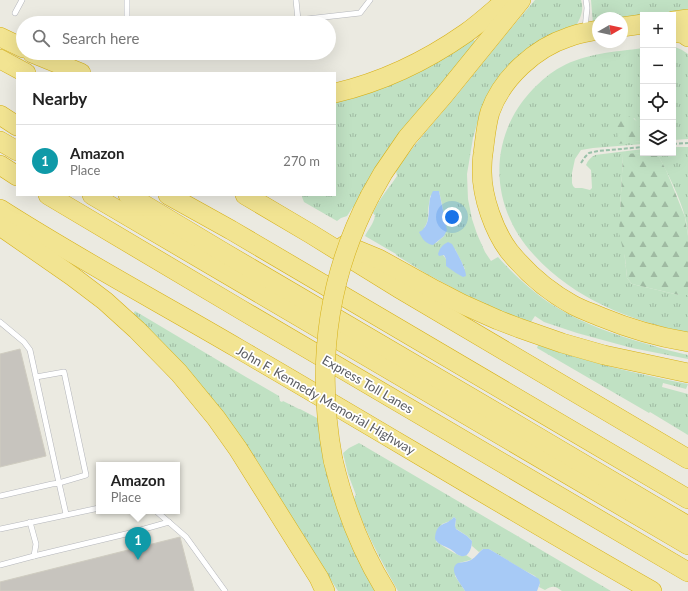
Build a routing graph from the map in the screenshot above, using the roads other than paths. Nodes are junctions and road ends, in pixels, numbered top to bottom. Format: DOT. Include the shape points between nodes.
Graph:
graph roads {
  1 [pos="22,0"];
  2 [pos="128,0"];
  3 [pos="296,0"];
  4 [pos="370,0"];
  5 [pos="506,0"];
  6 [pos="521,0"];
  7 [pos="586,0"];
  8 [pos="15,13"];
  9 [pos="127,16"];
  10 [pos="298,16"];
  11 [pos="333,16"];
  12 [pos="688,19"];
  13 [pos="676,21"];
  14 [pos="640,24"];
  15 [pos="628,26"];
  16 [pos="676,33"];
  17 [pos="640,34"];
  18 [pos="591,35"];
  19 [pos="628,35"];
  20 [pos="0,37"];
  21 [pos="688,37"];
  22 [pos="16,45"];
  23 [pos="0,59"];
  24 [pos="49,60"];
  25 [pos="24,72"];
  26 [pos="79,72"];
  27 [pos="336,93"];
  28 [pos="0,102"];
  29 [pos="16,110"];
  30 [pos="0,115"];
  31 [pos="16,125"];
  32 [pos="0,141"];
  33 [pos="16,150"];
  34 [pos="0,165"];
  35 [pos="16,175"];
  36 [pos="50,196"];
  37 [pos="94,196"];
  38 [pos="130,196"];
  39 [pos="170,196"];
  40 [pos="247,196"];
  41 [pos="0,209"];
  42 [pos="0,226"];
  43 [pos="311,234"];
  44 [pos="0,322"];
  45 [pos="688,342"];
  46 [pos="688,373"];
  47 [pos="36,377"];
  48 [pos="688,459"];
  49 [pos="59,483"];
  50 [pos="0,496"];
  51 [pos="688,499"];
  52 [pos="96,509"];
  53 [pos="66,514"];
  54 [pos="160,514"];
  55 [pos="30,522"];
  56 [pos="170,522"];
  57 [pos="0,529"];
  58 [pos="682,533"];
  59 [pos="34,556"];
  60 [pos="0,565"];
  61 [pos="688,572"];
  62 [pos="324,587"];
  63 [pos="225,591"];
  64 [pos="386,591"];
  65 [pos="652,591"];
  1 -- 8 [label="lane"];
  2 -- 9 [label="lane"];
  3 -- 10 [label="lane"];
  4 -- 11 [label="lane" via="360,13"];
  5 -- 27 [label="highway" via="467,32 435,53 381,79"];
  6 -- 64 [label="highway, bridge" via="386,167 355,226 334,292 325,362 327,421 333,460 352,522 365,553"];
  7 -- 18 [label="lane"];
  12 -- 13 [label="highway"];
  14 -- 15 [label="highway"];
  16 -- 21 [label="highway"];
  17 -- 19 [label="highway"];
  18 -- 45 [label="highway" via="567,37 538,53 526,61 496,98 486,131 483,153 484,192 489,212 503,243 547,288 574,305 613,322 663,338"];
  20 -- 22 [label="highway"];
  23 -- 25 [label="highway"];
  24 -- 26 [label="highway"];
  28 -- 29 [label="highway"];
  30 -- 31 [label="highway"];
  32 -- 33 [label="highway"];
  34 -- 35 [label="highway"];
  36 -- 61 [label="highway, Express Toll Lanes"];
  37 -- 58 [label="highway"];
  38 -- 58 [label="highway" via="522,427"];
  39 -- 51 [label="highway"];
  40 -- 43 [label="highway"];
  41 -- 65 [label="highway, John F. Kennedy Memorial Highway"];
  42 -- 62 [label="highway" via="109,304 179,373 234,444"];
  43 -- 46 [label="highway" via="365,252 462,304 519,328 604,355"];
  43 -- 48 [label="highway"];
  44 -- 47 [label="lane" via="30,350"];
  47 -- 49 [label="lane"];
  47 -- 49 [label="lane" via="64,372 86,475"];
  49 -- 50 [label="lane"];
  49 -- 53 [label="lane"];
  52 -- 53 [label="lane"];
  53 -- 55 [label="lane"];
  54 -- 56 [label="lane"];
  55 -- 57 [label="lane"];
  55 -- 59 [label="lane" via="36,544"];
  56 -- 59 [label="lane"];
  56 -- 63 [label="lane" via="186,537"];
  59 -- 60 [label="lane"];
}
